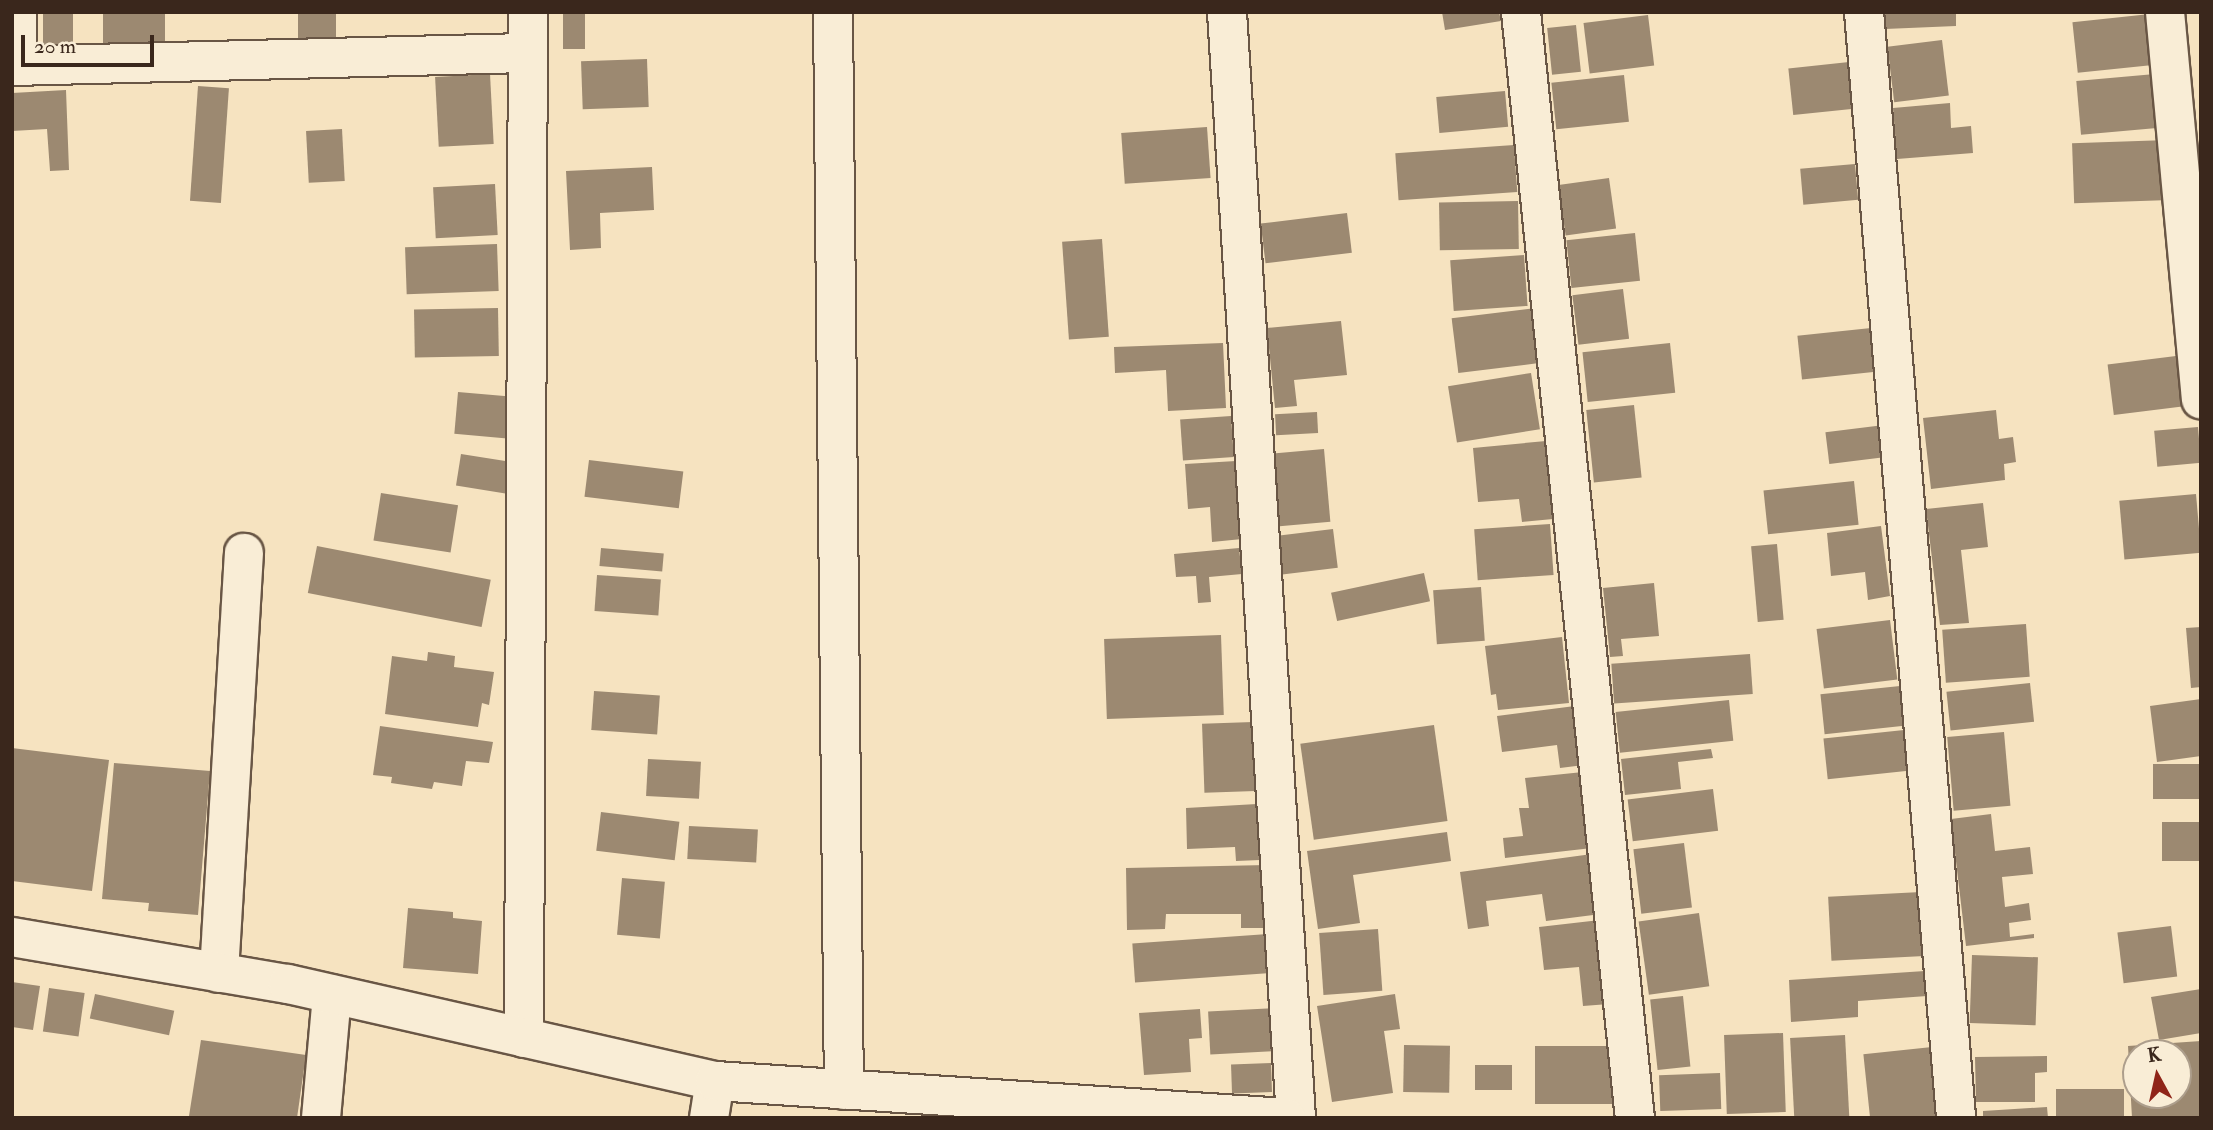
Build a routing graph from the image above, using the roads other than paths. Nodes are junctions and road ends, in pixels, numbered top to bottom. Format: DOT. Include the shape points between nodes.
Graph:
graph roads {
  1 [pos="17,12"];
  2 [pos="528,12"];
  3 [pos="833,12"];
  4 [pos="1227,12"];
  5 [pos="1521,12"];
  6 [pos="1864,12"];
  7 [pos="2165,12"];
  8 [pos="527,53"];
  9 [pos="15,66"];
  10 [pos="2201,399"];
  11 [pos="244,553"];
  12 [pos="12,937"];
  13 [pos="219,973"];
  14 [pos="332,994"];
  15 [pos="524,1038"];
  16 [pos="844,1090"];
  17 [pos="712,1100"];
  18 [pos="903,1106"];
  19 [pos="321,1118"];
  20 [pos="1286,1118"];
  21 [pos="1296,1118"];
  22 [pos="1635,1118"];
  23 [pos="1956,1118"];
  1 -- 9 [label="street"];
  2 -- 8 [label="street"];
  3 -- 16 [label="street"];
  4 -- 21 [label="street"];
  5 -- 22 [label="street"];
  6 -- 23 [label="street"];
  7 -- 10 [label="street"];
  8 -- 9 [label="street"];
  8 -- 15 [label="street"];
  11 -- 13 [label="street"];
  12 -- 13 [label="street"];
  13 -- 14 [label="street"];
  14 -- 15 [label="street"];
  14 -- 19 [label="street"];
  15 -- 17 [label="street"];
  16 -- 17 [label="street"];
  16 -- 18 [label="street"];
  18 -- 20 [label="street"];
}
